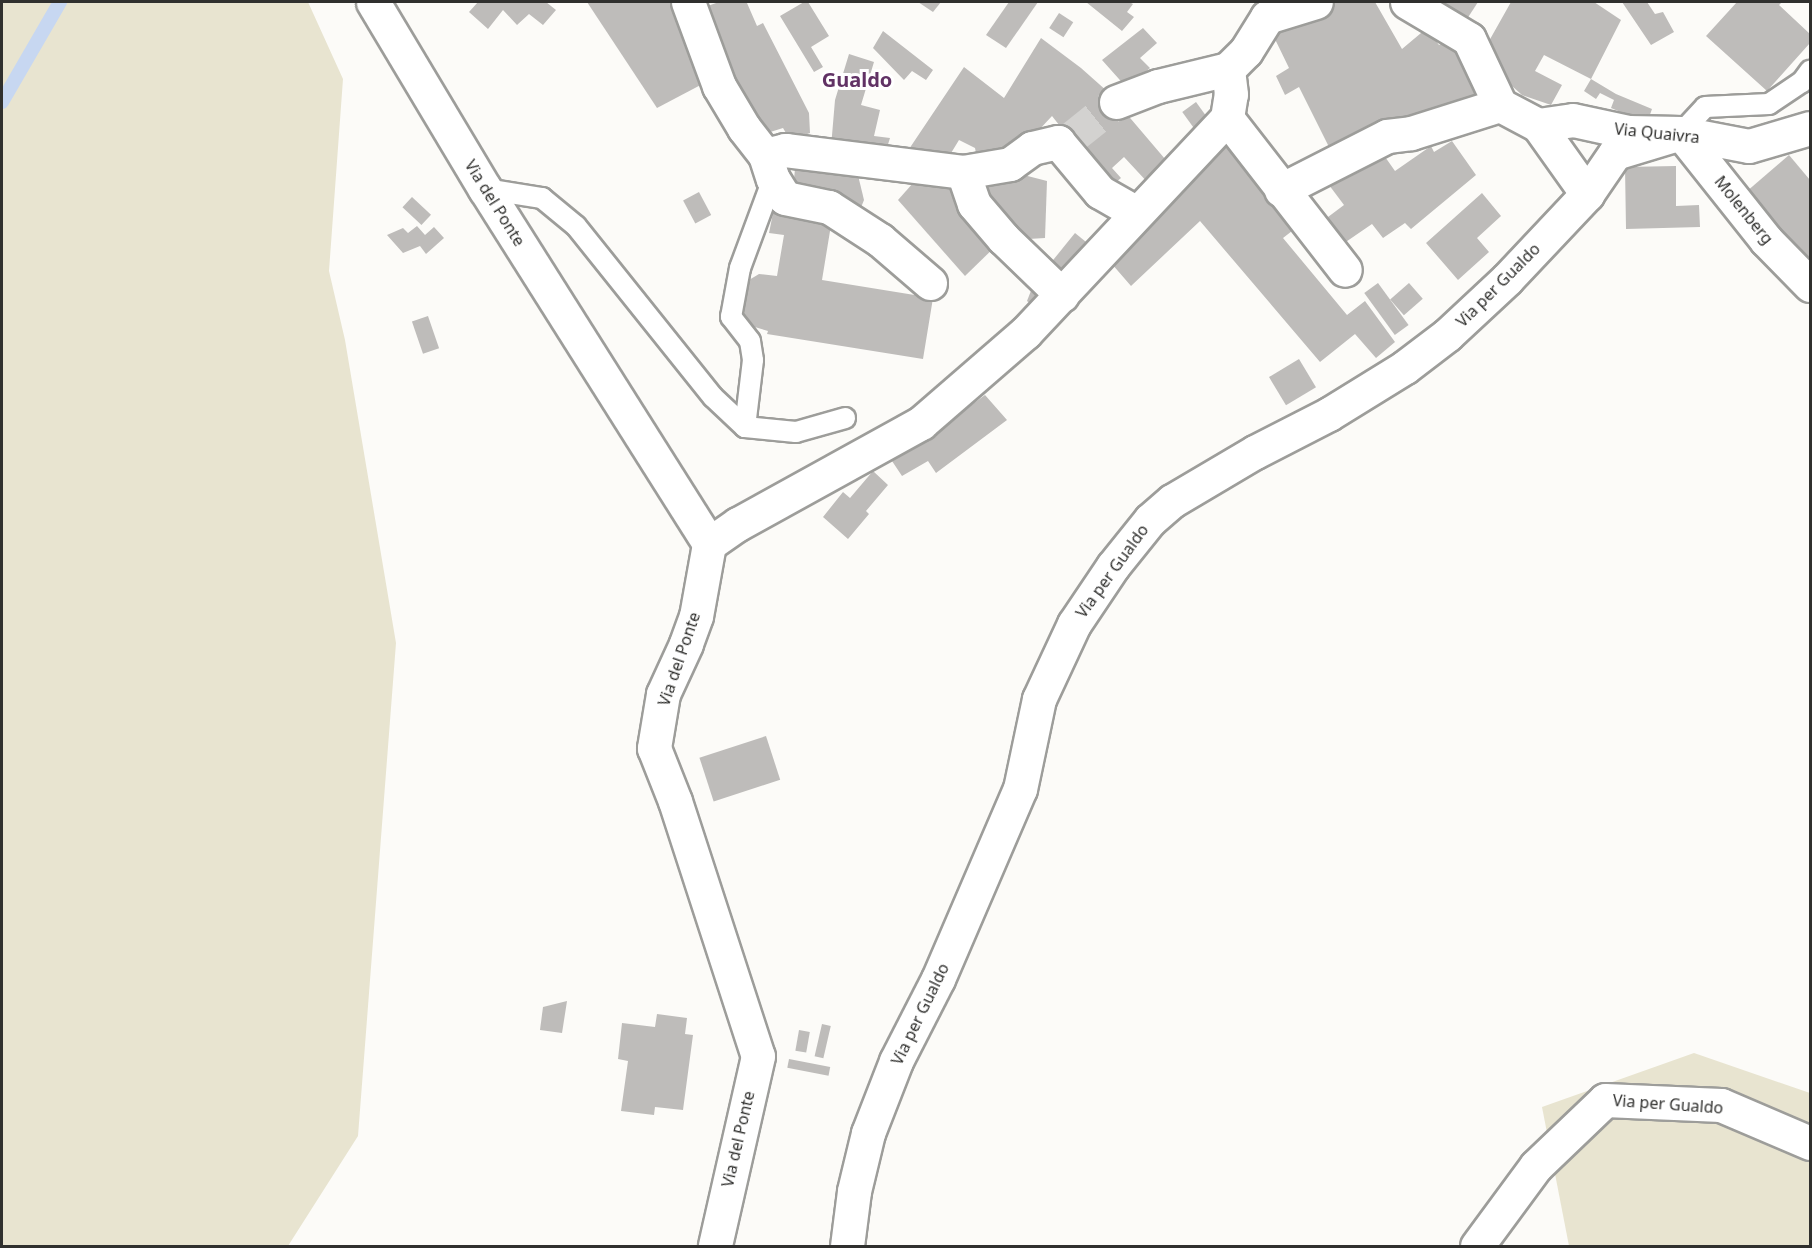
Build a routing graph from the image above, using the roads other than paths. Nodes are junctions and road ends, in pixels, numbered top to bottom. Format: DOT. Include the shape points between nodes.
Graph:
graph roads {
  1 [pos="373,2"];
  2 [pos="688,2"];
  3 [pos="1316,2"];
  4 [pos="1407,2"];
  5 [pos="1228,69"];
  6 [pos="1810,71"];
  7 [pos="1116,102"];
  8 [pos="1500,105"];
  9 [pos="1227,118"];
  10 [pos="1538,125"];
  11 [pos="1810,128"];
  12 [pos="1681,133"];
  13 [pos="769,167"];
  14 [pos="963,172"];
  15 [pos="485,189"];
  16 [pos="1281,190"];
  17 [pos="1587,194"];
  18 [pos="1136,212"];
  19 [pos="1346,270"];
  20 [pos="930,283"];
  21 [pos="1810,285"];
  22 [pos="1062,295"];
  23 [pos="845,418"];
  24 [pos="745,427"];
  25 [pos="710,544"];
  26 [pos="1810,1143"];
  27 [pos="714,1246"];
  28 [pos="847,1246"];
  29 [pos="1477,1246"];
  1 -- 15 [label="street, Via del Ponte"];
  2 -- 13 [label="street" via="719,86"];
  3 -- 5 [label="street" via="1267,17 1246,51"];
  4 -- 8 [label="street" via="1469,39"];
  5 -- 7 [label="street"];
  5 -- 9 [label="street" via="1231,94"];
  6 -- 12 [label="lane" via="1802,82 1769,104 1705,107"];
  8 -- 10 [label="street"];
  8 -- 16 [label="street" via="1411,133 1387,136"];
  9 -- 16 [label="street"];
  9 -- 18 [label="street"];
  10 -- 12 [label="street, Via Quaivra" via="1573,120 1628,132"];
  10 -- 17 [label="street"];
  11 -- 12 [label="street, Via Quaivra" via="1749,146"];
  12 -- 17 [label="street, Via per Gualdo" via="1615,153"];
  12 -- 21 [label="street, Molenberg" via="1766,240"];
  13 -- 14 [label="street" via="784,150 796,150"];
  13 -- 20 [label="street" via="785,198 829,207 880,240"];
  13 -- 24 [label="lane" via="740,268 731,317 750,341 753,360"];
  14 -- 18 [label="street" via="1010,164 1032,148 1064,140 1100,192"];
  14 -- 22 [label="street" via="974,204"];
  15 -- 24 [label="lane" via="542,198 576,226 712,397"];
  15 -- 25 [label="street, Via del Ponte"];
  16 -- 19 [label="street"];
  17 -- 28 [label="street, Via per Gualdo" via="1507,279 1405,368 1172,501 1150,520 1113,566 1074,624 1039,699 1020,789 938,979 892,1071 868,1133 854,1191"];
  18 -- 22 [label="street"];
  22 -- 25 [label="street" via="1025,333 921,423 738,524"];
  23 -- 24 [label="lane" via="796,432"];
  25 -- 27 [label="street, Via del Ponte" via="696,616 663,694 654,748 758,1056"];
  26 -- 29 [label="street, Via per Gualdo" via="1720,1105 1605,1100 1536,1166"];
}
